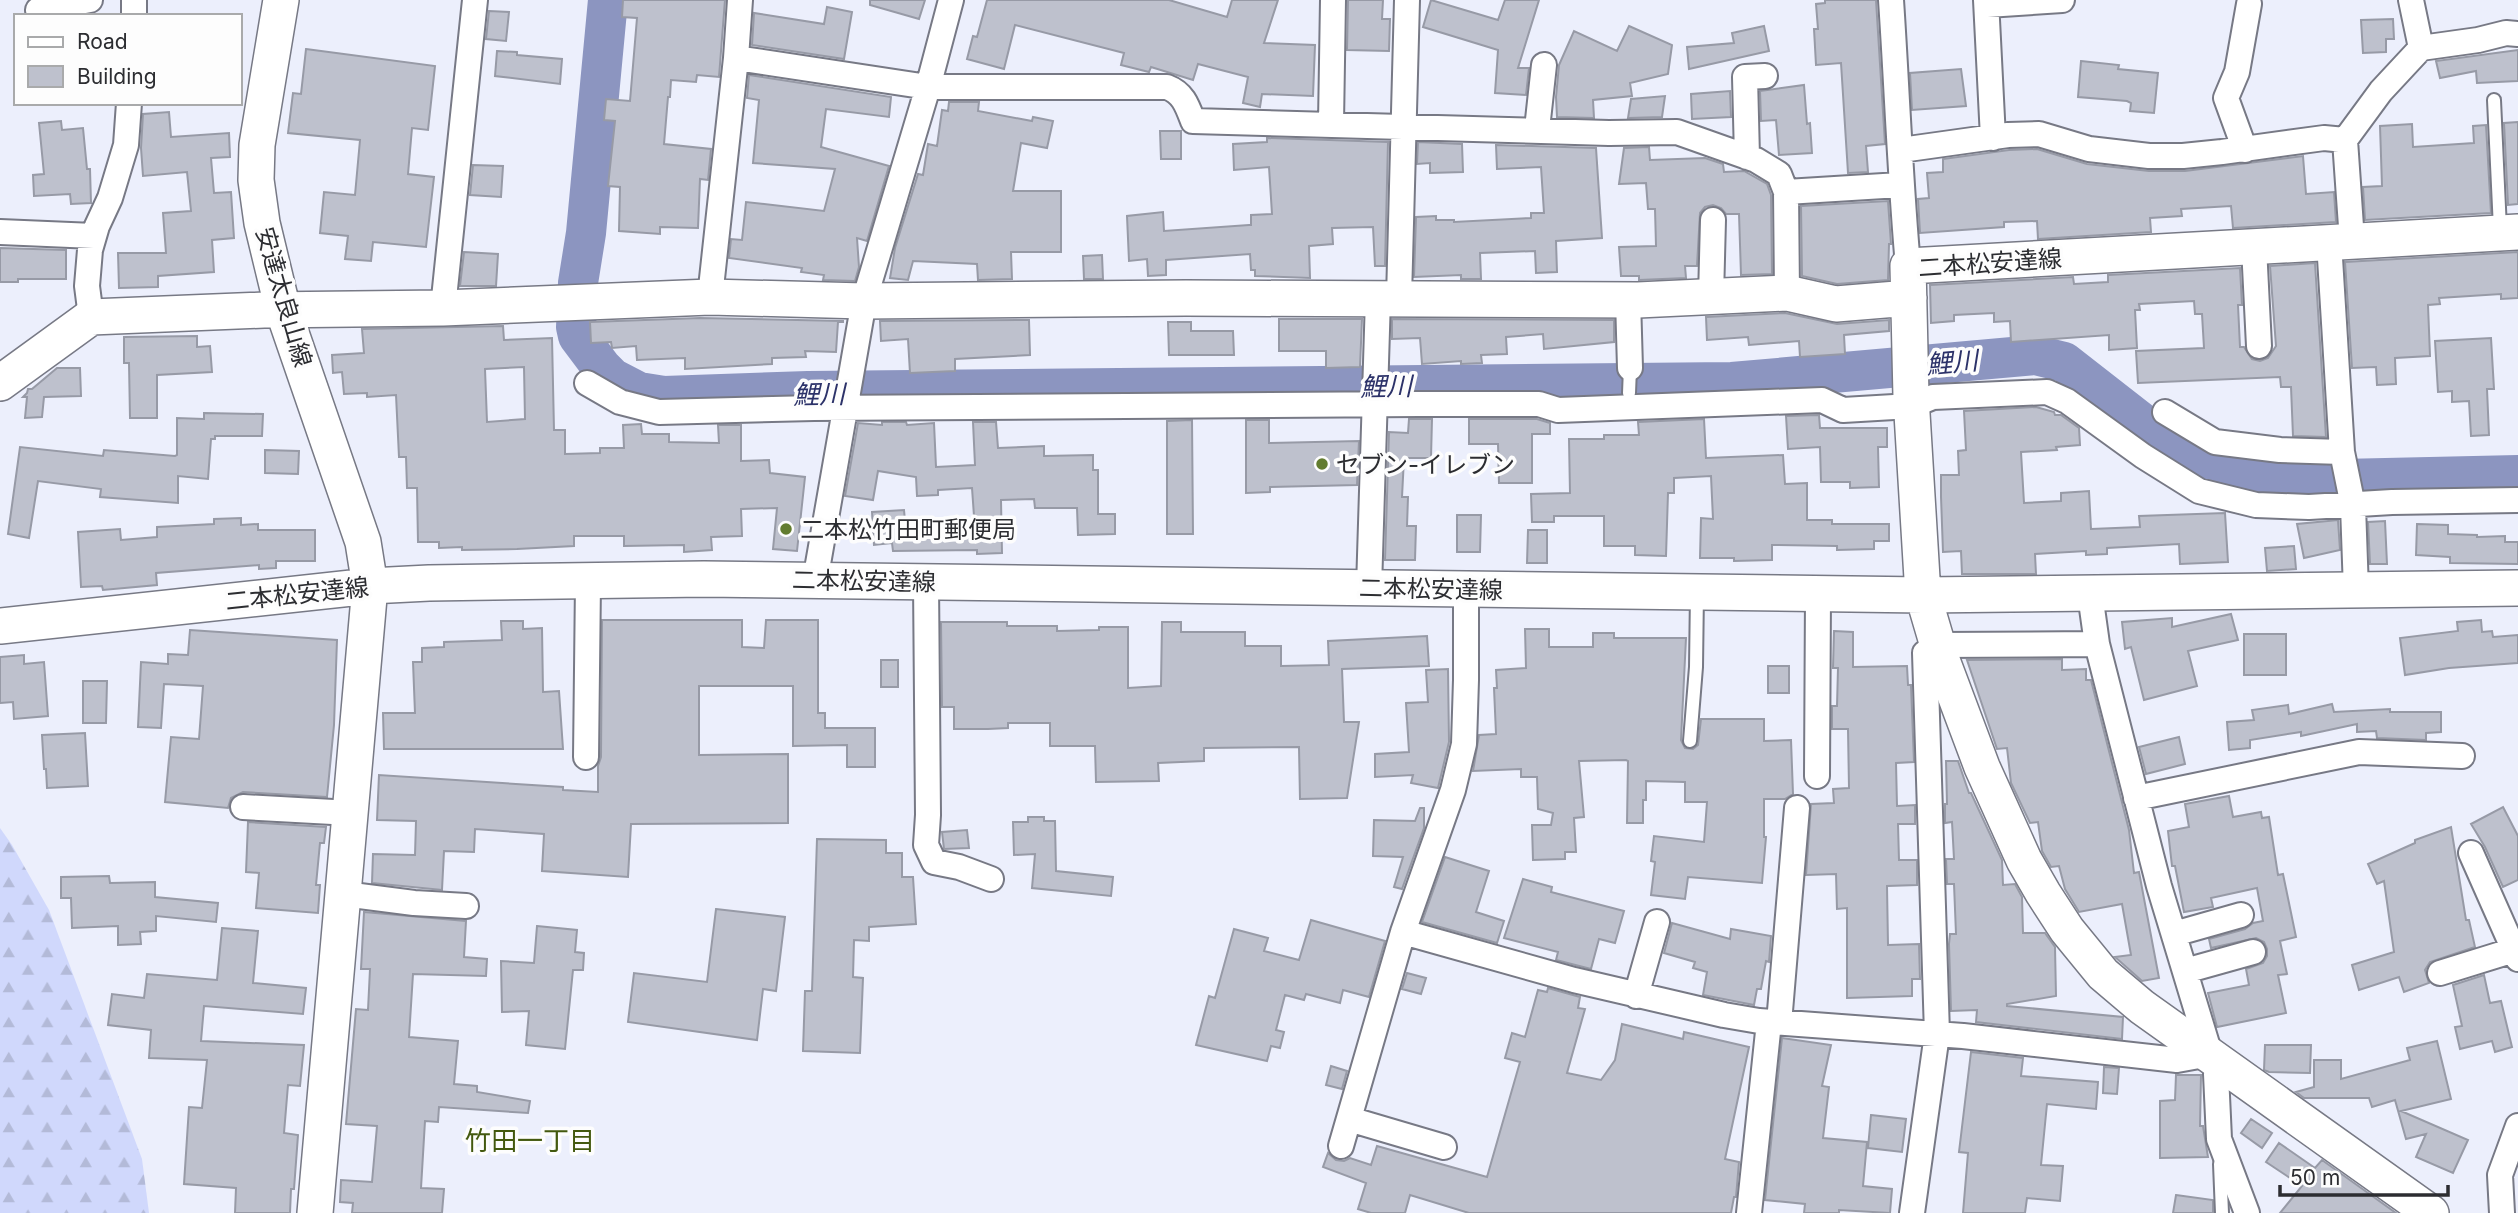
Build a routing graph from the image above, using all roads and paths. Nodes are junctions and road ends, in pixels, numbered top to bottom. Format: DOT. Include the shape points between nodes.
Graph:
graph roads {
  1 [pos="90,0"];
  2 [pos="281,0"];
  3 [pos="475,0"];
  4 [pos="740,0"];
  5 [pos="951,0"];
  6 [pos="1333,0"];
  7 [pos="1407,0"];
  8 [pos="1891,0"];
  9 [pos="2063,0"];
  10 [pos="2411,0"];
  11 [pos="1987,2"];
  12 [pos="2249,4"];
  13 [pos="38,9"];
  14 [pos="2518,34"];
  15 [pos="2421,48"];
  16 [pos="736,58"];
  17 [pos="1544,65"];
  18 [pos="1765,75"];
  19 [pos="928,87"];
  20 [pos="2494,100"];
  21 [pos="129,105"];
  22 [pos="1331,123"];
  23 [pos="1402,126"];
  24 [pos="1537,130"];
  25 [pos="1993,138"];
  26 [pos="2345,140"];
  27 [pos="1901,150"];
  28 [pos="2245,150"];
  29 [pos="1747,157"];
  30 [pos="1900,185"];
  31 [pos="1786,192"];
  32 [pos="1713,220"];
  33 [pos="0,232"];
  34 [pos="2509,233"];
  35 [pos="94,236"];
  36 [pos="2340,241"];
  37 [pos="2254,247"];
  38 [pos="1908,282"];
  39 [pos="1787,293"];
  40 [pos="710,297"];
  41 [pos="1711,297"];
  42 [pos="1388,298"];
  43 [pos="1628,299"];
  44 [pos="864,301"];
  45 [pos="443,308"];
  46 [pos="284,310"];
  47 [pos="90,317"];
  48 [pos="2259,346"];
  49 [pos="1630,368"];
  50 [pos="0,383"];
  51 [pos="587,383"];
  52 [pos="1629,399"];
  53 [pos="1375,402"];
  54 [pos="1911,402"];
  55 [pos="846,406"];
  56 [pos="2165,412"];
  57 [pos="2343,455"];
  58 [pos="2518,500"];
  59 [pos="2352,501"];
  60 [pos="815,581"];
  61 [pos="588,582"];
  62 [pos="926,582"];
  63 [pos="370,586"];
  64 [pos="1369,588"];
  65 [pos="2518,588"];
  66 [pos="1466,589"];
  67 [pos="2357,590"];
  68 [pos="1697,592"];
  69 [pos="1818,594"];
  70 [pos="2090,594"];
  71 [pos="1923,595"];
  72 [pos="0,626"];
  73 [pos="2097,644"];
  74 [pos="1938,645"];
  75 [pos="1690,741"];
  76 [pos="2462,756"];
  77 [pos="586,757"];
  78 [pos="1817,776"];
  79 [pos="2136,798"];
  80 [pos="243,807"];
  81 [pos="1797,808"];
  82 [pos="351,813"];
  83 [pos="2471,853"];
  84 [pos="992,879"];
  85 [pos="344,894"];
  86 [pos="466,906"];
  87 [pos="2241,915"];
  88 [pos="1657,922"];
  89 [pos="1403,933"];
  90 [pos="2174,934"];
  91 [pos="2253,952"];
  92 [pos="2516,954"];
  93 [pos="2185,971"];
  94 [pos="2440,973"];
  95 [pos="1636,996"];
  96 [pos="1774,1022"];
  97 [pos="1937,1034"];
  98 [pos="2217,1059"];
  99 [pos="1349,1119"];
  100 [pos="2518,1126"];
  101 [pos="2219,1139"];
  102 [pos="1341,1146"];
  103 [pos="1444,1147"];
  104 [pos="315,1213"];
  105 [pos="1749,1213"];
  106 [pos="1912,1213"];
  107 [pos="2222,1213"];
  108 [pos="2247,1213"];
  109 [pos="2431,1213"];
  110 [pos="2502,1213"];
  1 -- 13 [label="street"];
  2 -- 46 [label="street, 安達太良山線" via="256,169 262,223"];
  3 -- 45 [label="street"];
  4 -- 16 [label="street"];
  5 -- 19 [label="street"];
  6 -- 22 [label="street"];
  7 -- 23 [label="street"];
  8 -- 27 [label="street"];
  9 -- 11 [label="street"];
  10 -- 15 [label="street"];
  11 -- 25 [label="street"];
  12 -- 28 [label="street" via="2237,72 2226,98"];
  14 -- 15 [label="street"];
  15 -- 26 [label="street"];
  16 -- 19 [label="street"];
  16 -- 40 [label="street"];
  17 -- 24 [label="street"];
  18 -- 29 [label="street" via="1745,77"];
  19 -- 22 [label="street" via="1167,87 1185,99 1193,121"];
  19 -- 44 [label="street"];
  20 -- 34 [label="lane"];
  21 -- 35 [label="street" via="126,145"];
  22 -- 23 [label="street"];
  23 -- 24 [label="street"];
  23 -- 42 [label="street"];
  24 -- 29 [label="street" via="1677,132"];
  25 -- 27 [label="street"];
  25 -- 28 [label="street" via="2039,134 2089,149 2149,156"];
  26 -- 28 [label="street" via="2324,138"];
  26 -- 36 [label="street"];
  27 -- 30 [label="street"];
  29 -- 31 [label="street" via="1779,174"];
  30 -- 31 [label="street"];
  30 -- 38 [label="street"];
  31 -- 39 [label="street"];
  32 -- 41 [label="street"];
  33 -- 35 [label="street"];
  34 -- 36 [label="street, 二本松安達線"];
  35 -- 47 [label="street" via="87,286"];
  36 -- 37 [label="street, 二本松安達線"];
  36 -- 57 [label="street"];
  37 -- 38 [label="street, 二本松安達線"];
  37 -- 48 [label="street"];
  38 -- 39 [label="street" via="1836,304"];
  38 -- 54 [label="street, 二本松安達線"];
  39 -- 41 [label="street"];
  40 -- 44 [label="street"];
  40 -- 45 [label="street"];
  41 -- 43 [label="street"];
  42 -- 43 [label="street"];
  42 -- 44 [label="street"];
  42 -- 53 [label="street"];
  43 -- 49 [label="street"];
  44 -- 55 [label="street"];
  45 -- 46 [label="street"];
  46 -- 47 [label="street"];
  46 -- 63 [label="street, 安達太良山線" via="363,542"];
  47 -- 50 [label="street"];
  49 -- 52 [label="lane"];
  51 -- 55 [label="street" via="620,402 659,412"];
  52 -- 53 [label="street" via="1558,410 1539,404"];
  52 -- 54 [label="street" via="1822,400 1843,410"];
  53 -- 55 [label="street"];
  53 -- 64 [label="street"];
  54 -- 59 [label="street" via="2048,392 2199,491 2256,505 2309,507"];
  54 -- 71 [label="street, 二本松安達線"];
  55 -- 60 [label="street"];
  56 -- 57 [label="street" via="2215,442"];
  57 -- 59 [label="street"];
  58 -- 59 [label="street"];
  59 -- 67 [label="street"];
  60 -- 61 [label="street, 二本松安達線"];
  60 -- 62 [label="street, 二本松安達線"];
  61 -- 63 [label="street, 二本松安達線"];
  61 -- 77 [label="street"];
  62 -- 64 [label="street, 二本松安達線"];
  62 -- 84 [label="street" via="926,845 934,862"];
  63 -- 72 [label="street, 二本松安達線"];
  63 -- 82 [label="street, 安達太良山線"];
  64 -- 66 [label="street, 二本松安達線"];
  65 -- 67 [label="street"];
  66 -- 68 [label="street, 二本松安達線"];
  66 -- 89 [label="street" via="1464,744 1453,790"];
  67 -- 70 [label="street"];
  68 -- 69 [label="street, 二本松安達線"];
  68 -- 75 [label="lane"];
  69 -- 71 [label="street, 二本松安達線"];
  69 -- 78 [label="street"];
  70 -- 71 [label="street"];
  70 -- 73 [label="street"];
  71 -- 74 [label="street"];
  73 -- 74 [label="street"];
  73 -- 79 [label="street"];
  74 -- 97 [label="street" via="1925,653"];
  74 -- 98 [label="street" via="1982,767 2024,860 2067,930 2103,974 2132,999"];
  76 -- 79 [label="street" via="2359,752"];
  79 -- 90 [label="street"];
  80 -- 82 [label="street"];
  81 -- 96 [label="street"];
  82 -- 85 [label="street, 安達太良山線"];
  83 -- 92 [label="street"];
  85 -- 86 [label="street"];
  85 -- 104 [label="street, 安達太良山線"];
  87 -- 90 [label="street"];
  88 -- 95 [label="street"];
  89 -- 95 [label="street"];
  89 -- 99 [label="street"];
  90 -- 93 [label="street"];
  91 -- 93 [label="street"];
  92 -- 94 [label="street"];
  93 -- 98 [label="street"];
  95 -- 96 [label="street"];
  96 -- 97 [label="street"];
  96 -- 105 [label="street"];
  97 -- 98 [label="street" via="2177,1060"];
  97 -- 106 [label="street"];
  98 -- 101 [label="street"];
  98 -- 109 [label="street"];
  99 -- 102 [label="street"];
  99 -- 103 [label="street"];
  100 -- 110 [label="street" via="2500,1175"];
  101 -- 107 [label="lane"];
  101 -- 108 [label="street"];
}
